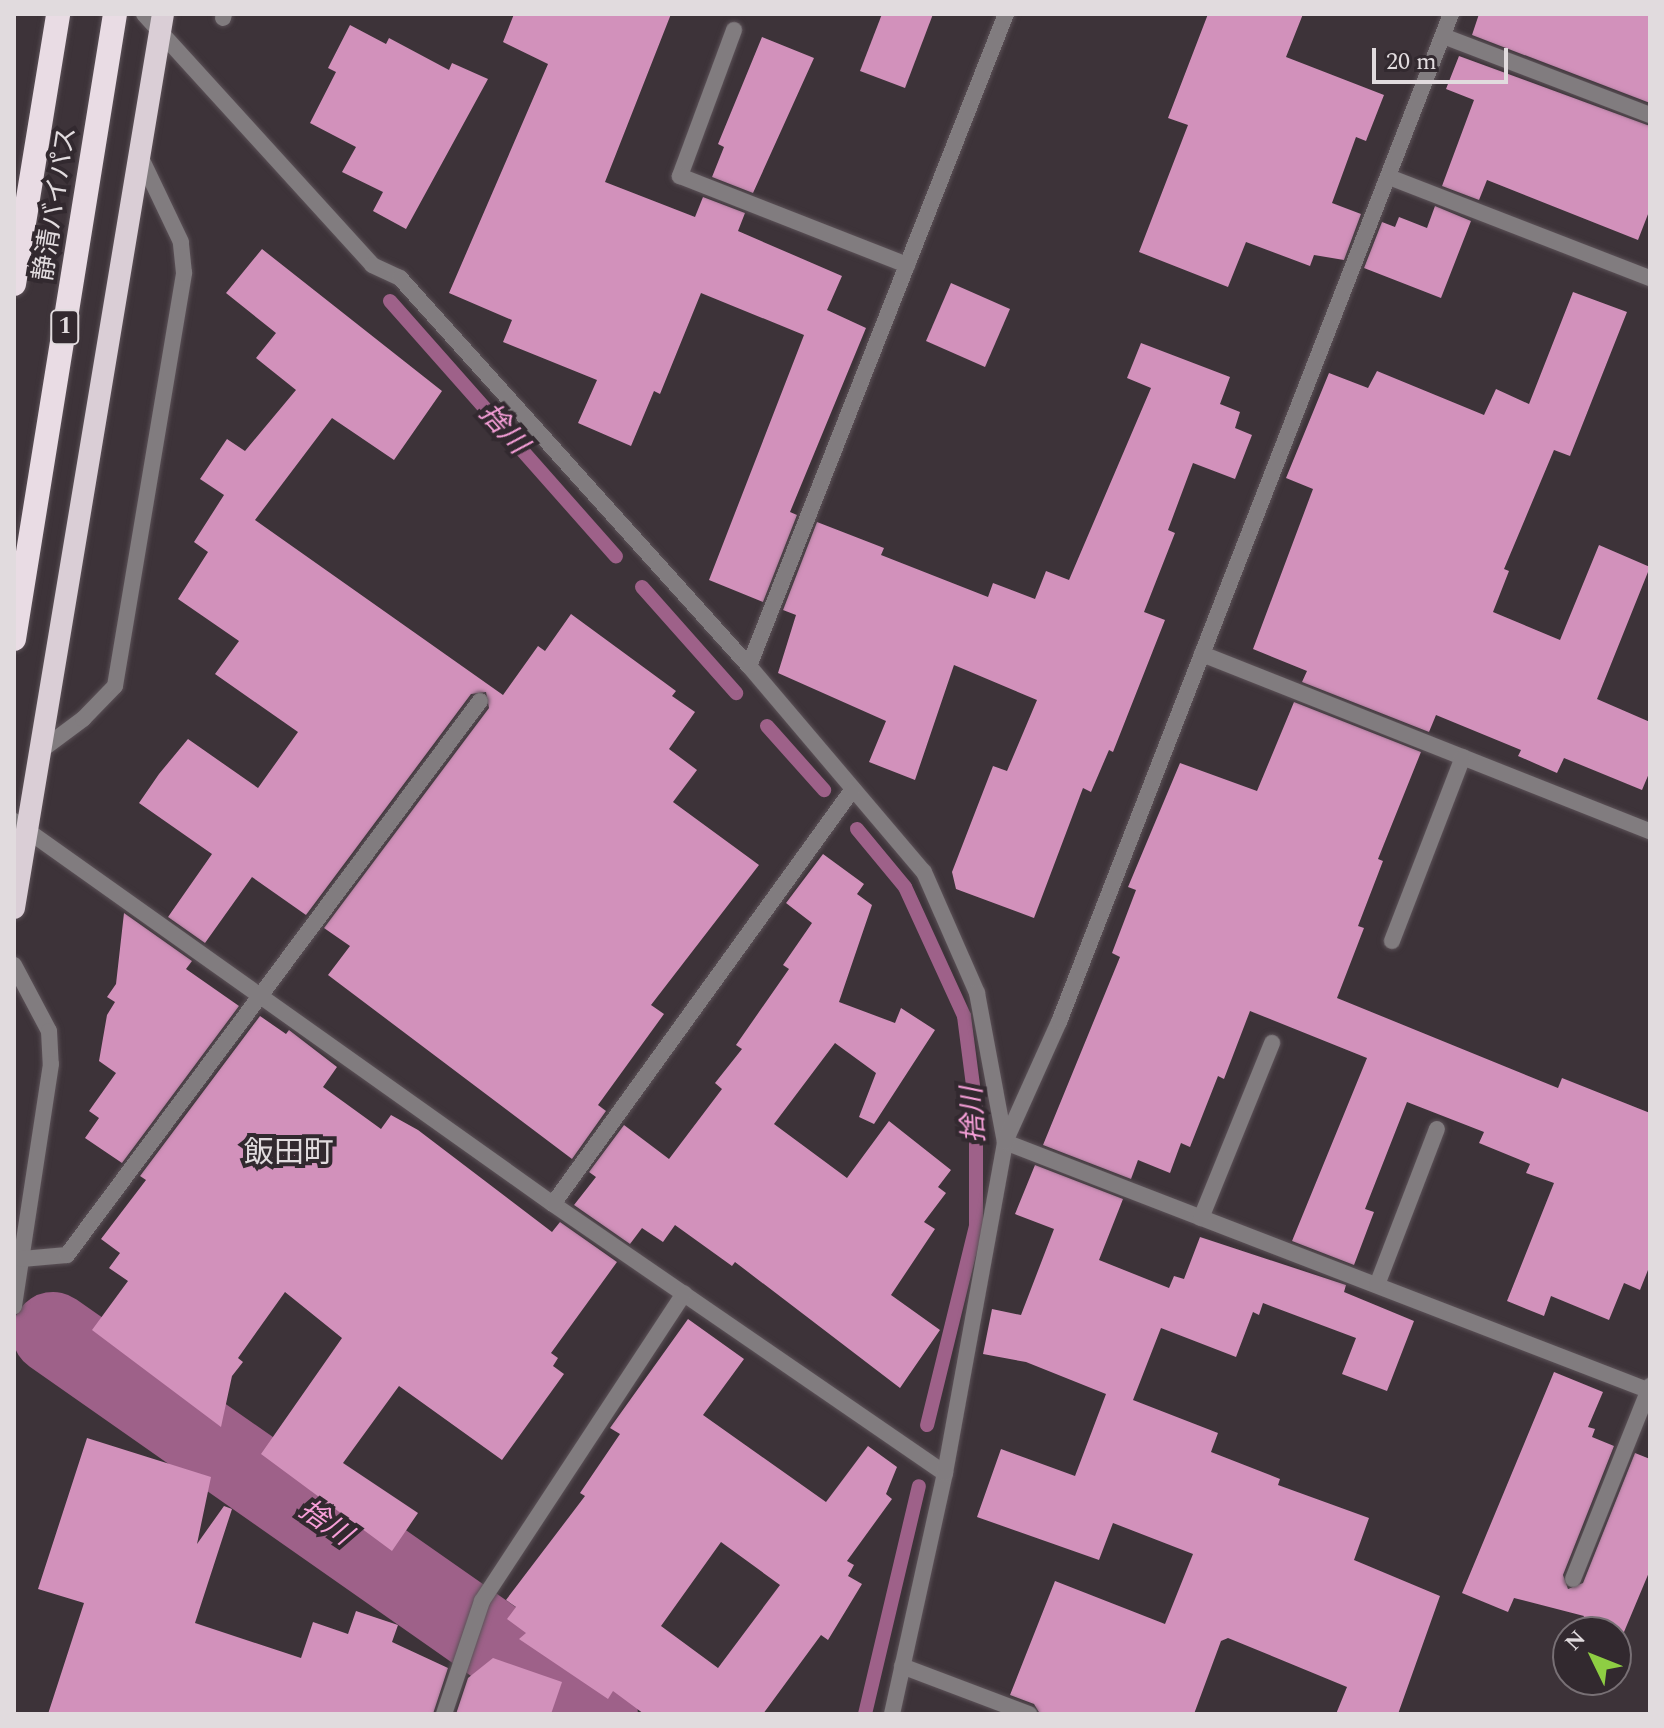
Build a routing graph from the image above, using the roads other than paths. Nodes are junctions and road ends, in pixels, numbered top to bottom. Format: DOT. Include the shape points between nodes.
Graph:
graph roads {
  1 [pos="58,14"];
  2 [pos="115,14"];
  3 [pos="1006,14"];
  4 [pos="1451,14"];
  5 [pos="155,19"];
  6 [pos="734,30"];
  7 [pos="1443,36"];
  8 [pos="1650,115"];
  9 [pos="139,153"];
  10 [pos="1389,177"];
  11 [pos="907,265"];
  12 [pos="1650,278"];
  13 [pos="14,284"];
  14 [pos="14,639"];
  15 [pos="1202,654"];
  16 [pos="749,666"];
  17 [pos="480,701"];
  18 [pos="40,751"];
  19 [pos="1463,757"];
  20 [pos="853,789"];
  21 [pos="21,825"];
  22 [pos="1650,831"];
  23 [pos="14,908"];
  24 [pos="1392,941"];
  25 [pos="14,965"];
  26 [pos="257,997"];
  27 [pos="1272,1043"];
  28 [pos="1437,1129"];
  29 [pos="1005,1142"];
  30 [pos="553,1204"];
  31 [pos="1201,1218"];
  32 [pos="22,1259"];
  33 [pos="1377,1285"];
  34 [pos="684,1293"];
  35 [pos="14,1306"];
  36 [pos="1649,1389"];
  37 [pos="945,1473"];
  38 [pos="1573,1579"];
  39 [pos="902,1666"];
  40 [pos="444,1714"];
  41 [pos="892,1714"];
  42 [pos="1029,1714"];
  1 -- 13 [label="highway, 静清バイパス"];
  2 -- 14 [label="highway, 静清バイパス / 1"];
  3 -- 11 [label="street"];
  4 -- 7 [label="street"];
  5 -- 9 [label="highway"];
  5 -- 16 [label="street" via="372,265 400,278"];
  6 -- 11 [label="street" via="680,176"];
  7 -- 8 [label="street"];
  7 -- 10 [label="street"];
  9 -- 18 [label="highway"];
  9 -- 18 [label="street" via="181,242 184,273 115,686"];
  10 -- 12 [label="street"];
  10 -- 15 [label="street"];
  11 -- 16 [label="street"];
  15 -- 19 [label="street"];
  15 -- 29 [label="street" via="1059,1022"];
  16 -- 20 [label="street"];
  17 -- 26 [label="street"];
  18 -- 21 [label="highway"];
  19 -- 22 [label="street"];
  19 -- 24 [label="street"];
  20 -- 29 [label="street" via="924,872 977,993"];
  20 -- 30 [label="street"];
  21 -- 23 [label="highway"];
  21 -- 26 [label="street"];
  25 -- 32 [label="street" via="49,1031 51,1064"];
  26 -- 30 [label="street"];
  26 -- 32 [label="street" via="67,1255"];
  27 -- 31 [label="street"];
  28 -- 33 [label="street"];
  29 -- 31 [label="street"];
  29 -- 37 [label="street"];
  30 -- 34 [label="street"];
  31 -- 33 [label="street"];
  32 -- 35 [label="street"];
  33 -- 36 [label="street"];
  34 -- 37 [label="street"];
  34 -- 40 [label="street" via="482,1601"];
  36 -- 38 [label="street"];
  37 -- 39 [label="street"];
  39 -- 41 [label="street"];
  39 -- 42 [label="street"];
}
